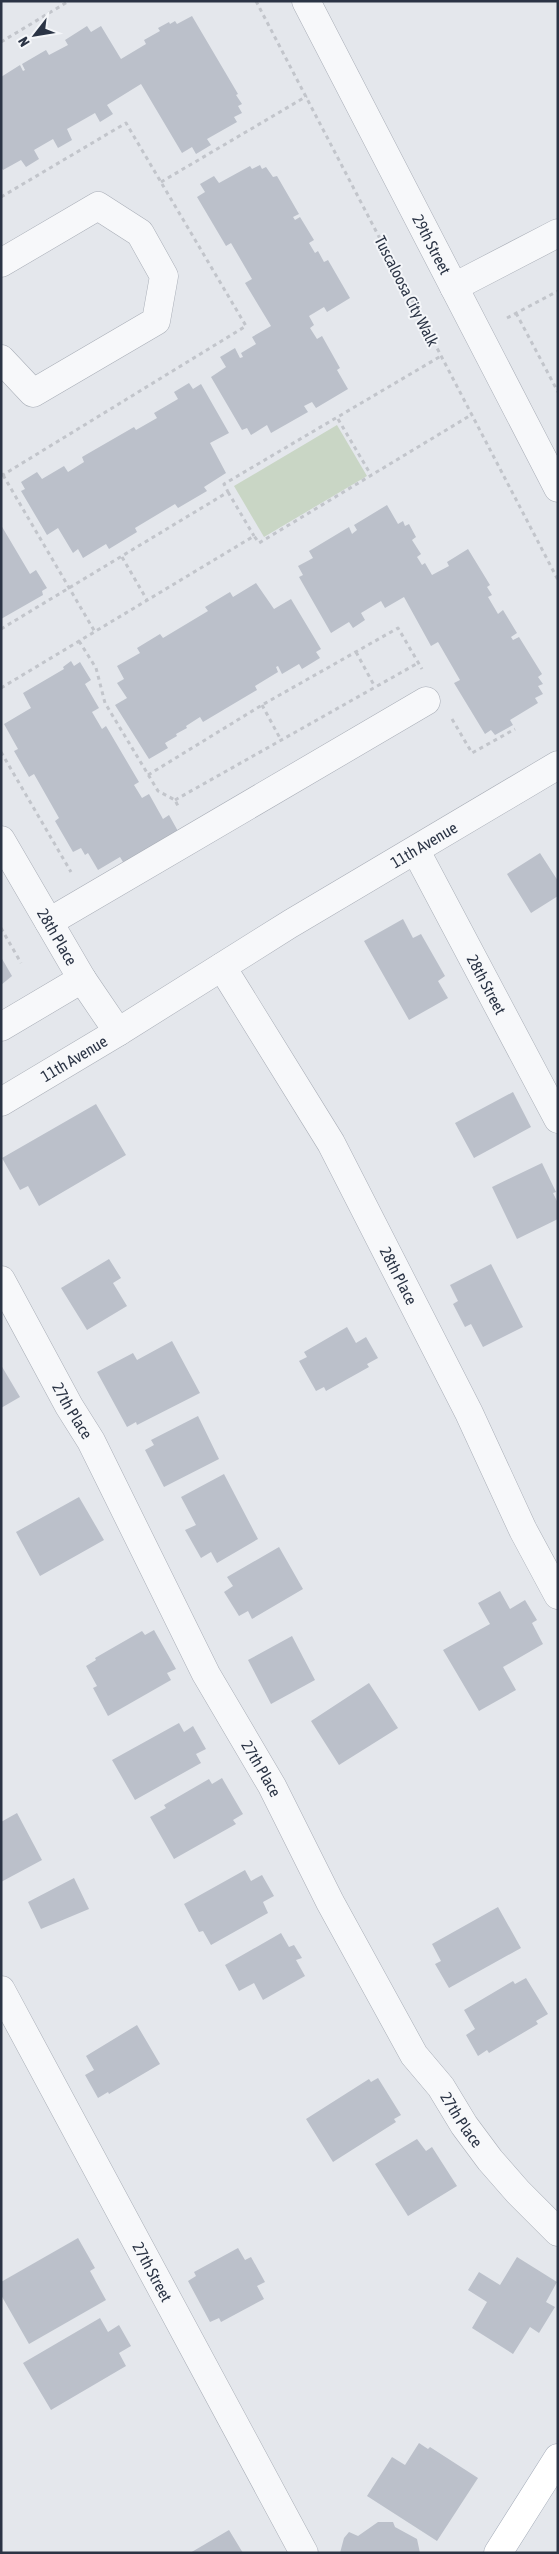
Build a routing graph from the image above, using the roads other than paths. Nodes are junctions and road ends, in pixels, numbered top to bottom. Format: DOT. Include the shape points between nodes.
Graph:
graph roads {
  1 [pos="306,1"];
  2 [pos="558,233"];
  3 [pos="1,263"];
  4 [pos="454,287"];
  5 [pos="1,359"];
  6 [pos="558,488"];
  7 [pos="437,706"];
  8 [pos="558,765"];
  9 [pos="1,840"];
  10 [pos="416,851"];
  11 [pos="49,922"];
  12 [pos="222,967"];
  13 [pos="82,979"];
  14 [pos="1,1027"];
  15 [pos="118,1032"];
  16 [pos="1,1102"];
  17 [pos="558,1119"];
  18 [pos="1,1280"];
  19 [pos="558,1595"];
  20 [pos="1,1990"];
  21 [pos="558,2232"];
  22 [pos="558,2458"];
  23 [pos="304,2553"];
  24 [pos="498,2553"];
  1 -- 4 [label="street, 29th Street"];
  2 -- 4 [label="street"];
  3 -- 5 [label="street" via="98,206 140,233 164,276 156,322 33,394"];
  4 -- 6 [label="street, 29th Street"];
  7 -- 11 [label="street"];
  8 -- 10 [label="street, 11th Avenue"];
  9 -- 11 [label="street, 28th Place"];
  10 -- 12 [label="street, 11th Avenue"];
  10 -- 17 [label="street, 28th Street"];
  11 -- 13 [label="street, 28th Place"];
  12 -- 15 [label="street, 11th Avenue"];
  12 -- 19 [label="street, 28th Place" via="331,1143"];
  13 -- 14 [label="street"];
  13 -- 15 [label="street, 28th Place"];
  15 -- 16 [label="street, 11th Avenue"];
  18 -- 21 [label="street, 27th Place" via="91,1441 206,1674 272,1786 330,1902 414,2055 441,2088 490,2160"];
  20 -- 23 [label="street, 27th Street"];
  22 -- 24 [label="main road"];
}
